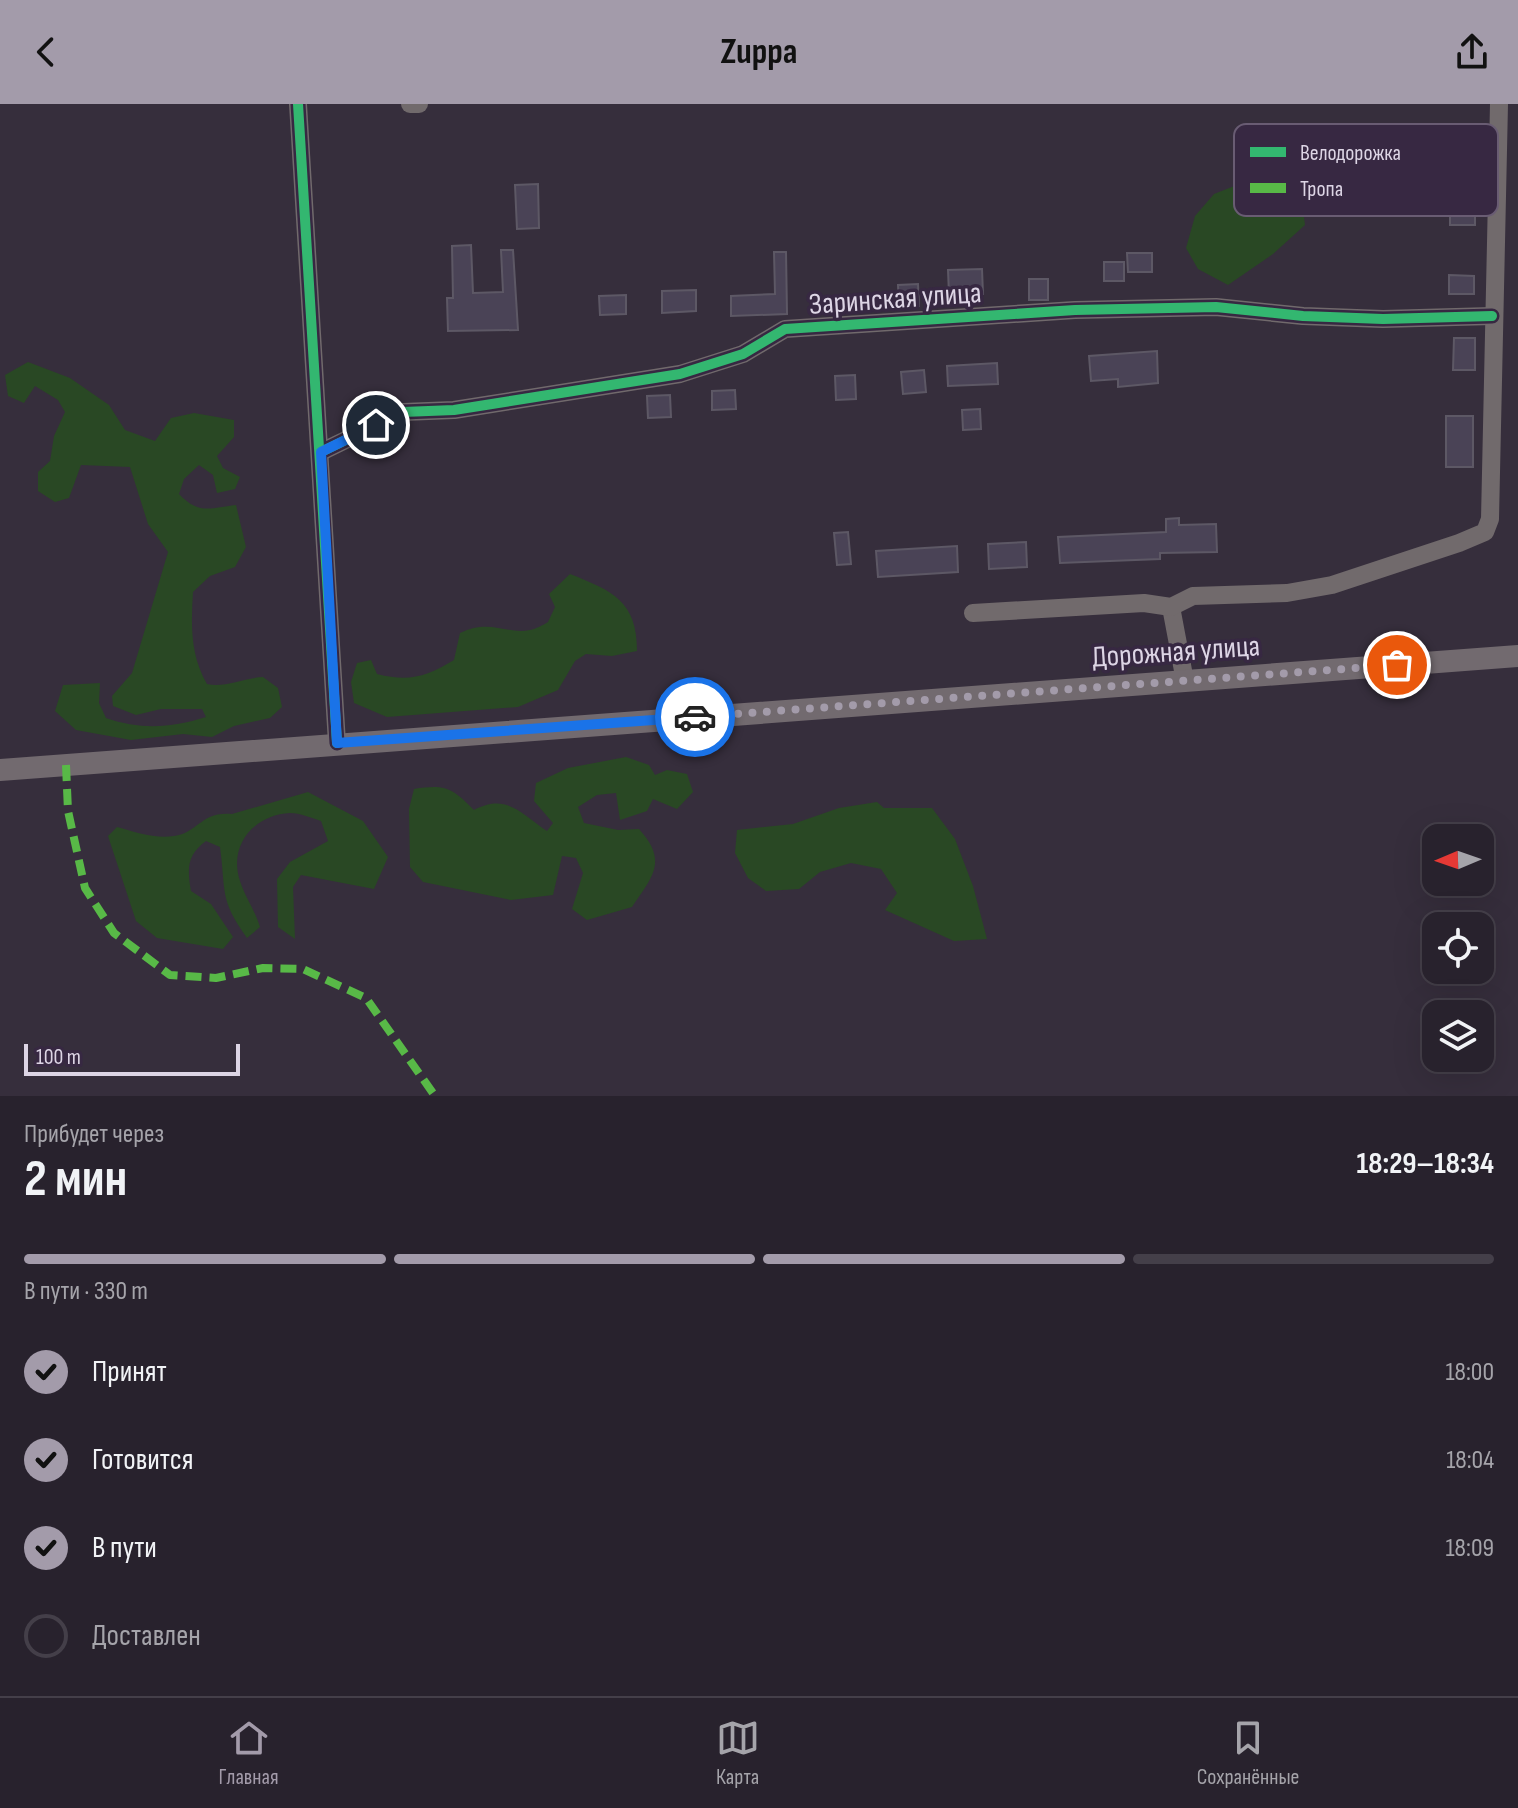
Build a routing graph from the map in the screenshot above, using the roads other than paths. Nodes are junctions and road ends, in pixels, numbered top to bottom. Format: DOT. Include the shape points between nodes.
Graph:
graph roads {
  1 [pos="298,104"];
  2 [pos="410,104"];
  3 [pos="419,104"];
  4 [pos="1499,104"];
  5 [pos="1498,134"];
  6 [pos="1495,216"];
  7 [pos="1492,316"];
  8 [pos="321,452"];
  9 [pos="1171,607"];
  10 [pos="973,613"];
  11 [pos="1518,656"];
  12 [pos="1185,681"];
  13 [pos="337,743"];
  14 [pos="0,770"];
  1 -- 8 [label="street"];
  2 -- 3 [label="street"];
  4 -- 5 [label="street"];
  6 -- 7 [label="street"];
  7 -- 8 [label="street, Заринская улица" via="1383,319 1216,307 1075,310 785,329 743,354 680,374 454,410 403,412"];
  7 -- 9 [label="street" via="1490,519 1485,532 1332,585 1287,593 1193,596"];
  8 -- 13 [label="street"];
  9 -- 10 [label="street" via="1144,603"];
  9 -- 12 [label="street"];
  11 -- 12 [label="main road, Дорожная улица"];
  12 -- 13 [label="main road, Дорожная улица"];
  13 -- 14 [label="main road, Дорожная улица"];
}
